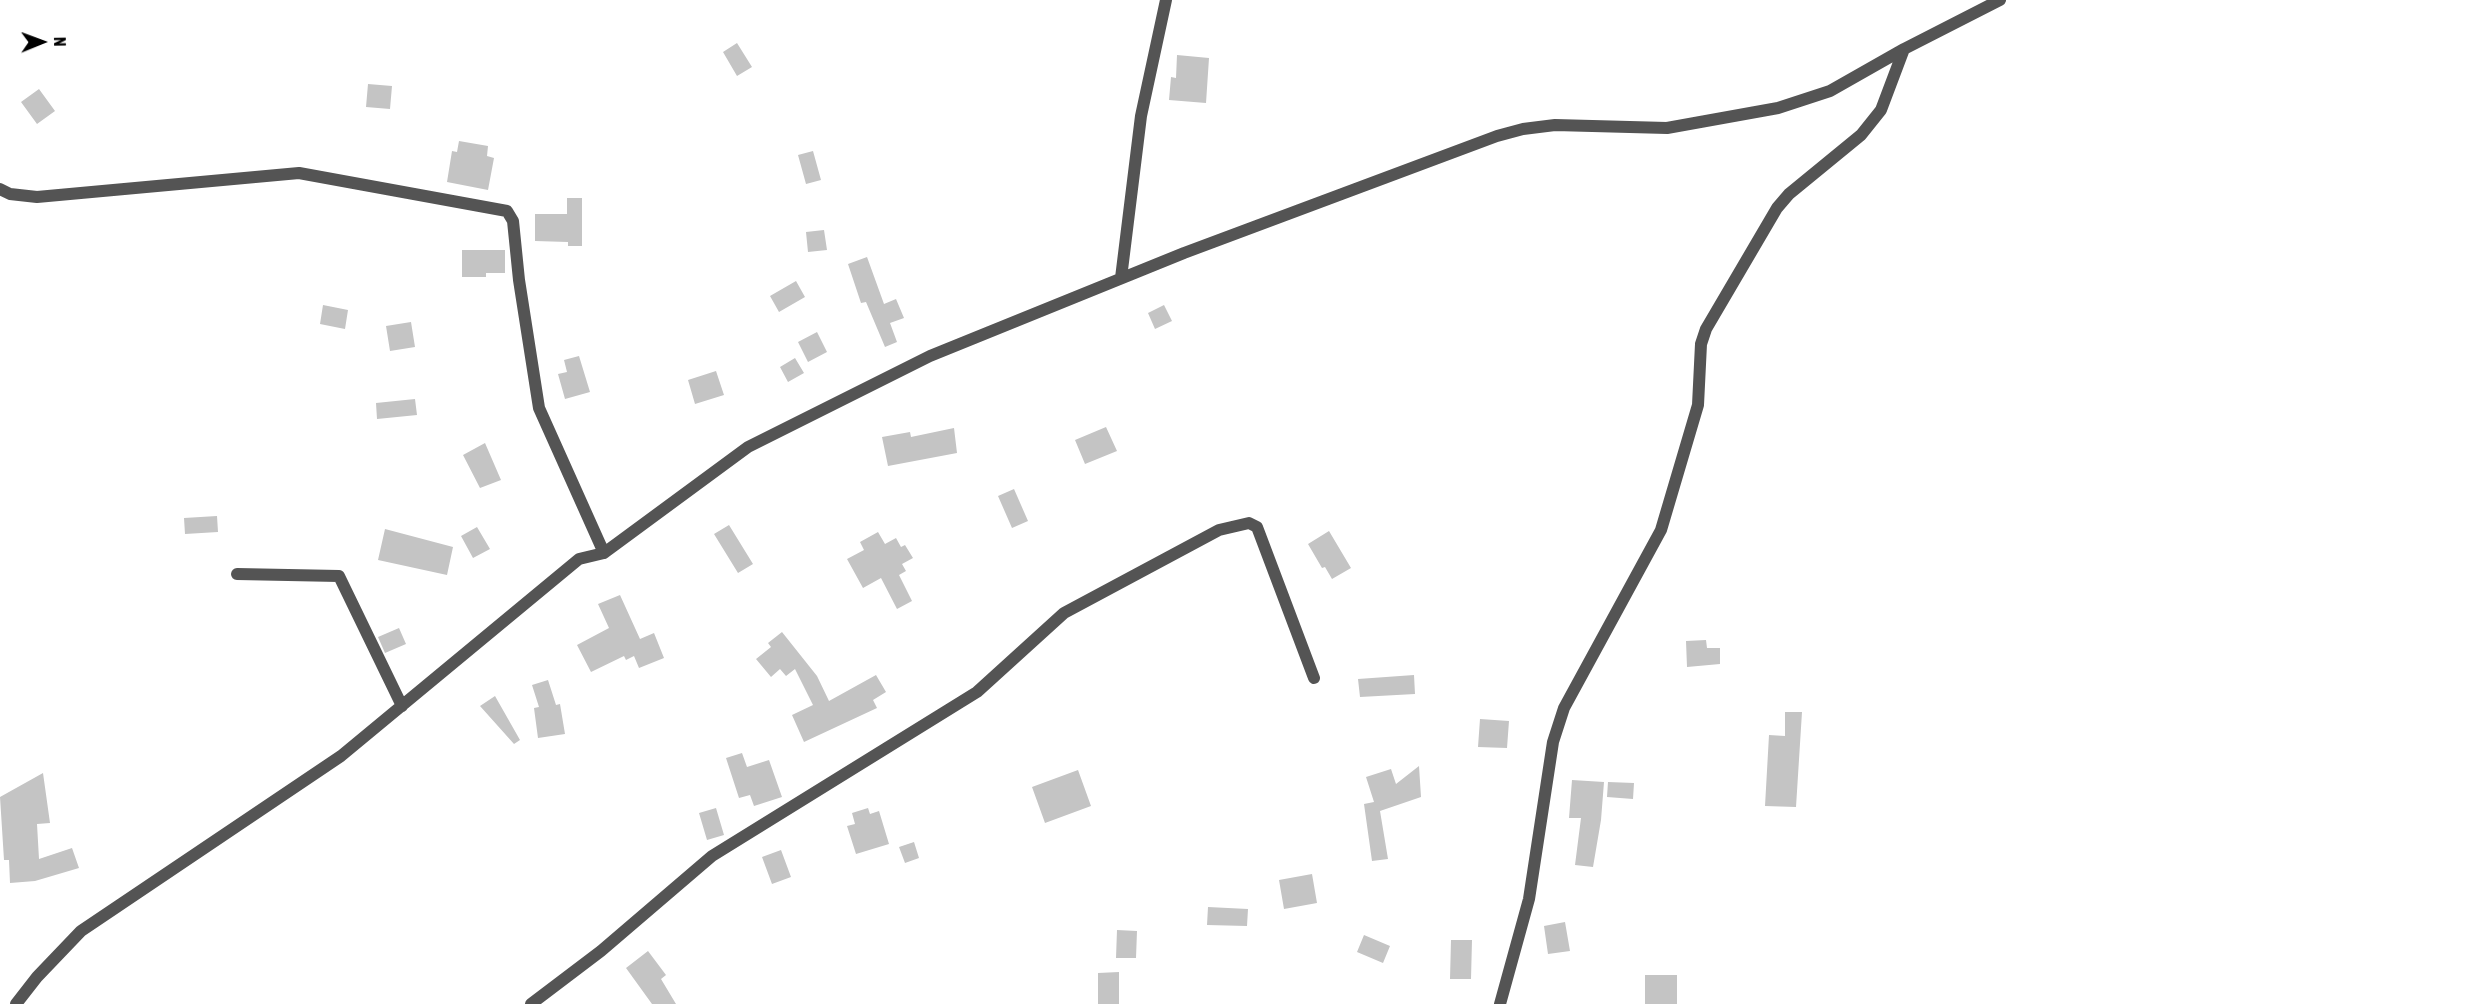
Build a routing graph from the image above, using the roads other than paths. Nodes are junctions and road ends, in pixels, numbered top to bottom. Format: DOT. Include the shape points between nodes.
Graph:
graph roads {
  1 [pos="1166,0"];
  2 [pos="2000,0"];
  3 [pos="1904,49"];
  4 [pos="0,189"];
  5 [pos="1121,278"];
  6 [pos="604,553"];
  7 [pos="237,574"];
  8 [pos="1314,678"];
  9 [pos="402,706"];
  10 [pos="16,1004"];
  11 [pos="531,1004"];
  12 [pos="1500,1004"];
  1 -- 5 [label="street" via="1141,116"];
  2 -- 3 [label="street"];
  3 -- 5 [label="street" via="1830,92 1778,108 1667,128 1556,125 1497,136"];
  3 -- 12 [label="street" via="1881,110 1861,135 1783,201 1706,329 1701,344 1698,405 1661,530 1564,708 1553,742 1529,899"];
  4 -- 6 [label="street" via="18,196 37,197 299,173 507,211 513,221 539,408"];
  5 -- 6 [label="street" via="930,356 748,447"];
  6 -- 9 [label="street" via="579,559"];
  7 -- 9 [label="street" via="339,576"];
  8 -- 11 [label="street" via="1257,528 1249,523 1219,530 1064,613 976,692 712,856"];
  9 -- 10 [label="street" via="341,756 81,931"];
}
